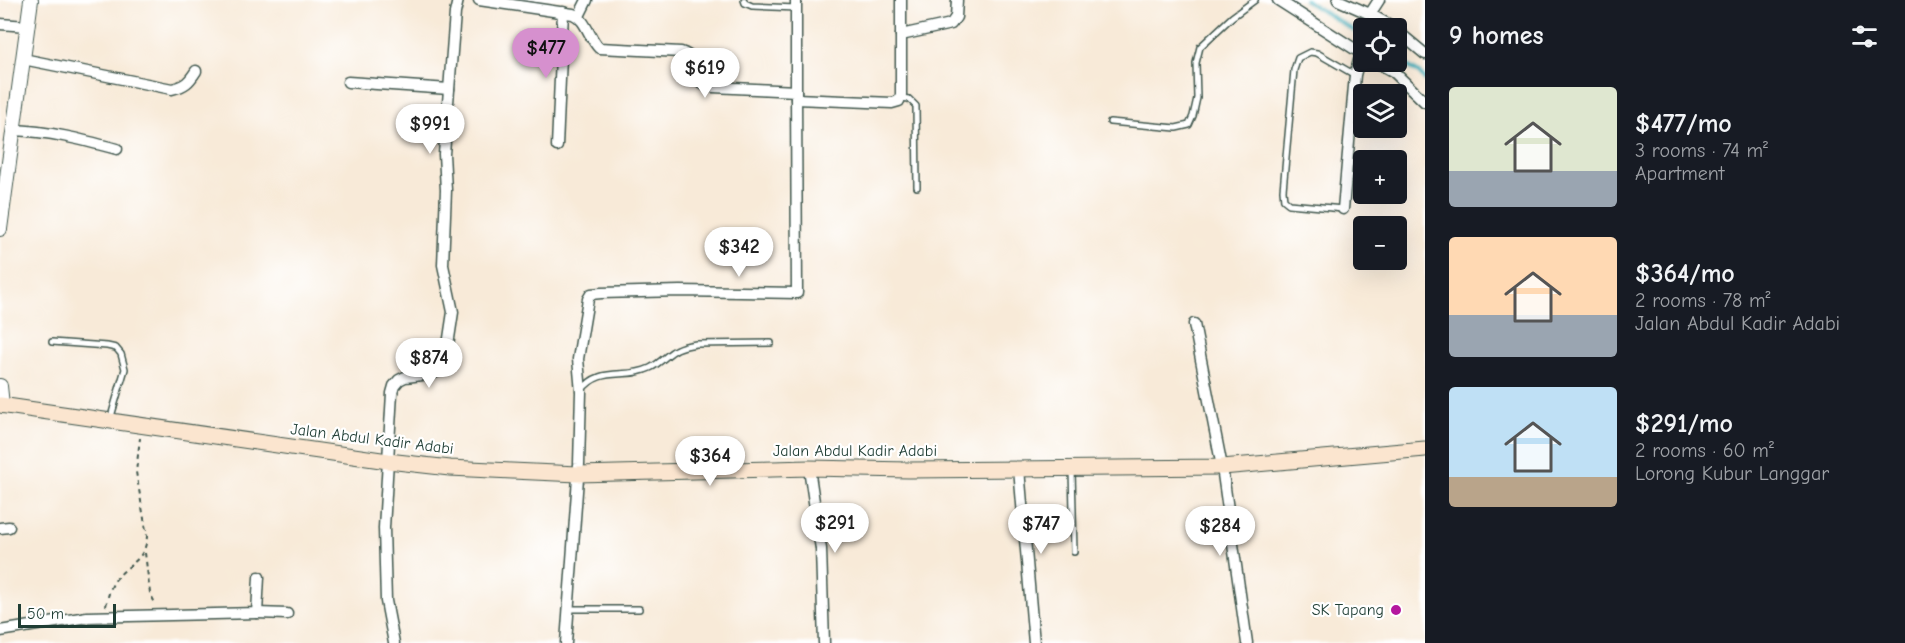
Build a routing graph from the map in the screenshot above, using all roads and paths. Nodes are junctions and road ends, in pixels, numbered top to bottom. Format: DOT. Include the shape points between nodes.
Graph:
graph roads {
  1 [pos="31,0"];
  2 [pos="458,0"];
  3 [pos="479,0"];
  4 [pos="587,0"];
  5 [pos="744,0"];
  6 [pos="901,0"];
  7 [pos="957,0"];
  8 [pos="1255,0"];
  9 [pos="1278,0"];
  10 [pos="1338,0"];
  11 [pos="1379,0"];
  12 [pos="796,4"];
  13 [pos="563,12"];
  14 [pos="1370,14"];
  15 [pos="579,16"];
  16 [pos="1377,18"];
  17 [pos="0,24"];
  18 [pos="27,26"];
  19 [pos="901,35"];
  20 [pos="1407,38"];
  21 [pos="1353,48"];
  22 [pos="1425,54"];
  23 [pos="23,59"];
  24 [pos="195,71"];
  25 [pos="1356,72"];
  26 [pos="1395,72"];
  27 [pos="1355,75"];
  28 [pos="348,82"];
  29 [pos="449,89"];
  30 [pos="796,95"];
  31 [pos="901,98"];
  32 [pos="1425,102"];
  33 [pos="1110,122"];
  34 [pos="14,130"];
  35 [pos="557,146"];
  36 [pos="117,149"];
  37 [pos="4,164"];
  38 [pos="917,187"];
  39 [pos="1343,209"];
  40 [pos="0,229"];
  41 [pos="1194,324"];
  42 [pos="52,342"];
  43 [pos="771,343"];
  44 [pos="0,386"];
  45 [pos="580,392"];
  46 [pos="1,405"];
  47 [pos="110,422"];
  48 [pos="141,427"];
  49 [pos="1425,449"];
  50 [pos="388,461"];
  51 [pos="1222,467"];
  52 [pos="809,468"];
  53 [pos="1072,468"];
  54 [pos="1019,469"];
  55 [pos="578,474"];
  56 [pos="144,551"];
  57 [pos="1074,552"];
  58 [pos="259,577"];
  59 [pos="568,609"];
  60 [pos="639,609"];
  61 [pos="257,613"];
  62 [pos="287,614"];
  63 [pos="167,615"];
  64 [pos="104,616"];
  65 [pos="0,631"];
  66 [pos="394,643"];
  67 [pos="566,643"];
  68 [pos="824,643"];
  69 [pos="1034,643"];
  70 [pos="1247,643"];
  1 -- 18 [label="street"];
  2 -- 29 [label="street"];
  3 -- 13 [label="street"];
  4 -- 15 [label="street"];
  5 -- 12 [label="lane" via="752,6"];
  6 -- 19 [label="street"];
  7 -- 19 [label="street" via="956,17 951,24"];
  8 -- 33 [label="lane" via="1200,46 1196,63 1197,98 1189,125 1176,128"];
  9 -- 21 [label="street"];
  10 -- 14 [label="street"];
  11 -- 14 [label="street"];
  12 -- 30 [label="street"];
  13 -- 15 [label="street"];
  13 -- 35 [label="street"];
  14 -- 16 [label="street"];
  15 -- 30 [label="street" via="599,48 681,52 693,60 702,84"];
  17 -- 18 [label="street"];
  18 -- 23 [label="street"];
  19 -- 31 [label="street"];
  20 -- 22 [label="street"];
  23 -- 24 [label="street" via="172,89 190,82"];
  23 -- 34 [label="street"];
  25 -- 27 [label="street"];
  26 -- 32 [label="street"];
  27 -- 39 [label="street"];
  27 -- 39 [label="lane" via="1317,53 1298,58 1283,190 1284,200 1289,204"];
  28 -- 29 [label="street"];
  29 -- 50 [label="street" via="443,265 453,312 446,358 436,372 405,377 394,386"];
  30 -- 31 [label="street" via="892,103"];
  30 -- 45 [label="street" via="797,293 591,294 578,359"];
  31 -- 38 [label="lane" via="916,106"];
  34 -- 36 [label="street" via="69,137"];
  34 -- 37 [label="street"];
  37 -- 40 [label="street"];
  41 -- 51 [label="street"];
  42 -- 47 [label="lane" via="107,346 121,354 125,369"];
  43 -- 45 [label="lane" via="686,346 649,369 601,375"];
  44 -- 46 [label="street"];
  45 -- 55 [label="street"];
  46 -- 47 [label="main road, Jalan Abdul Kadir Adabi"];
  47 -- 48 [label="main road, Jalan Abdul Kadir Adabi"];
  48 -- 50 [label="main road, Jalan Abdul Kadir Adabi"];
  48 -- 56 [label="path" via="136,472 147,536"];
  49 -- 51 [label="main road, Jalan Abdul Kadir Adabi"];
  50 -- 55 [label="main road, Jalan Abdul Kadir Adabi"];
  50 -- 66 [label="street" via="384,549 386,601"];
  51 -- 53 [label="main road, Jalan Abdul Kadir Adabi"];
  51 -- 70 [label="street"];
  52 -- 54 [label="main road, Jalan Abdul Kadir Adabi"];
  52 -- 55 [label="main road, Jalan Abdul Kadir Adabi"];
  52 -- 68 [label="street" via="821,549"];
  53 -- 54 [label="main road, Jalan Abdul Kadir Adabi"];
  53 -- 57 [label="lane"];
  54 -- 69 [label="street"];
  55 -- 59 [label="street"];
  56 -- 63 [label="path" via="153,599"];
  56 -- 64 [label="path" via="110,589"];
  58 -- 61 [label="street"];
  59 -- 60 [label="lane"];
  59 -- 67 [label="street"];
  61 -- 62 [label="street"];
  61 -- 63 [label="street"];
  63 -- 64 [label="street"];
  64 -- 65 [label="street"];
}
